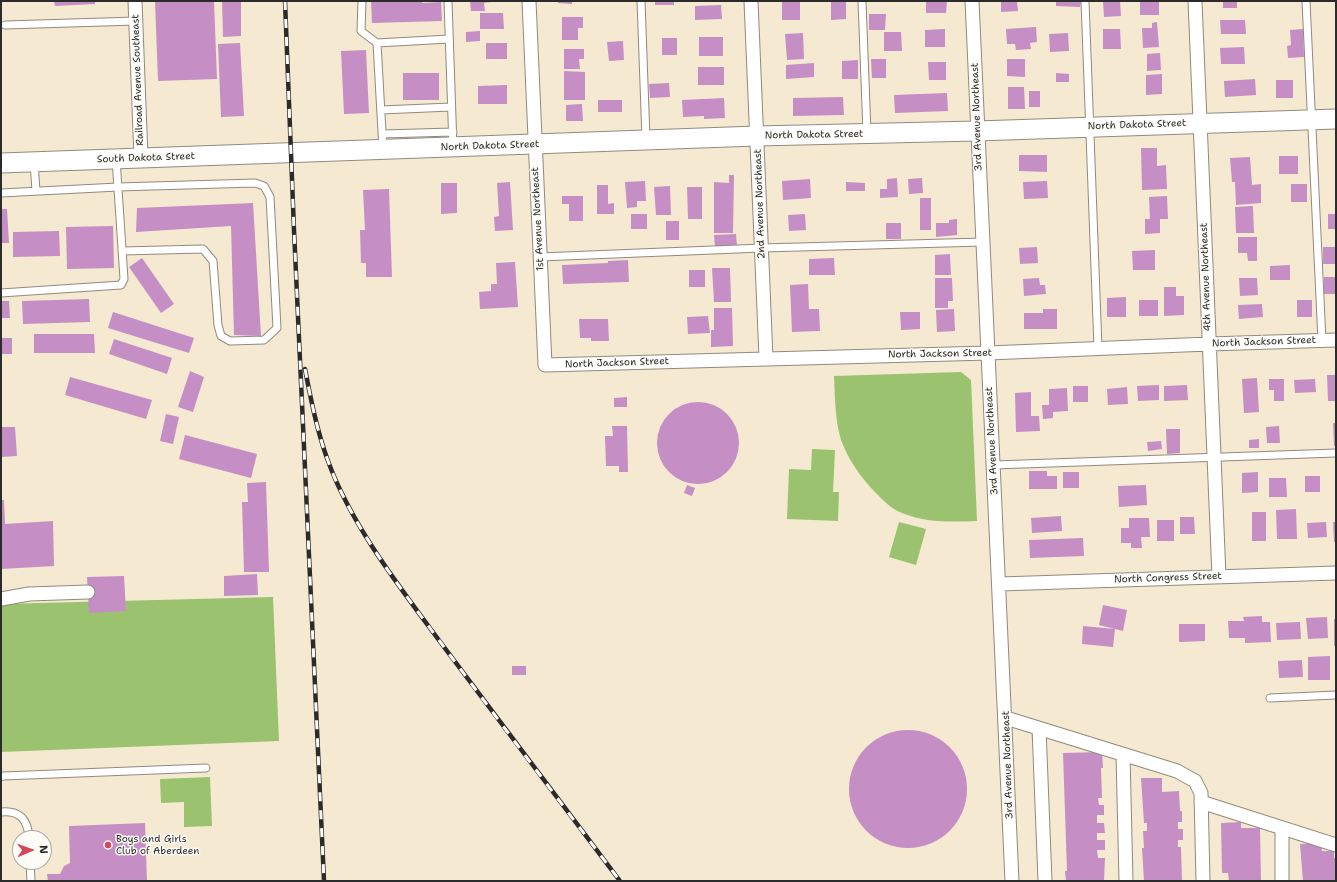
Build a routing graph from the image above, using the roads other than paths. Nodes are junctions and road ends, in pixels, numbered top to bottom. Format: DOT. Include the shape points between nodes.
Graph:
graph roads {
  1 [pos="135,1"];
  2 [pos="362,1"];
  3 [pos="448,1"];
  4 [pos="529,1"];
  5 [pos="641,1"];
  6 [pos="751,1"];
  7 [pos="862,1"];
  8 [pos="972,1"];
  9 [pos="1085,1"];
  10 [pos="1195,1"];
  11 [pos="1306,1"];
  12 [pos="136,22"];
  13 [pos="6,25"];
  14 [pos="449,40"];
  15 [pos="377,43"];
  16 [pos="452,108"];
  17 [pos="381,110"];
  18 [pos="1336,119"];
  19 [pos="1312,120"];
  20 [pos="1200,123"];
  21 [pos="1090,126"];
  22 [pos="977,131"];
  23 [pos="867,134"];
  24 [pos="757,136"];
  25 [pos="444,140"];
  26 [pos="646,141"];
  27 [pos="383,142"];
  28 [pos="535,145"];
  29 [pos="291,153"];
  30 [pos="141,158"];
  31 [pos="116,159"];
  32 [pos="34,162"];
  33 [pos="1,163"];
  34 [pos="118,187"];
  35 [pos="36,191"];
  36 [pos="1,193"];
  37 [pos="983,242"];
  38 [pos="762,248"];
  39 [pos="122,251"];
  40 [pos="540,257"];
  41 [pos="1,292"];
  42 [pos="1336,340"];
  43 [pos="1322,341"];
  44 [pos="1209,344"];
  45 [pos="1098,348"];
  46 [pos="988,353"];
  47 [pos="766,358"];
  48 [pos="545,364"];
  49 [pos="1336,453"];
  50 [pos="1214,457"];
  51 [pos="994,464"];
  52 [pos="1336,573"];
  53 [pos="1219,576"];
  54 [pos="1000,584"];
  55 [pos="88,592"];
  56 [pos="1,599"];
  57 [pos="1336,695"];
  58 [pos="1270,698"];
  59 [pos="1006,718"];
  60 [pos="1039,728"];
  61 [pos="1123,754"];
  62 [pos="206,768"];
  63 [pos="1,777"];
  64 [pos="1201,802"];
  65 [pos="1,812"];
  66 [pos="1282,829"];
  67 [pos="29,830"];
  68 [pos="1336,845"];
  69 [pos="30,870"];
  70 [pos="31,881"];
  71 [pos="1012,881"];
  72 [pos="1045,881"];
  73 [pos="1126,881"];
  74 [pos="1203,881"];
  75 [pos="1282,881"];
  1 -- 12 [label="street, Railroad Avenue Southeast"];
  2 -- 15 [label="lane" via="361,31"];
  3 -- 14 [label="lane"];
  4 -- 28 [label="street, 1st Avenue Northeast"];
  5 -- 26 [label="lane"];
  6 -- 24 [label="street, 2nd Avenue Northeast"];
  7 -- 23 [label="lane"];
  8 -- 22 [label="street, 3rd Avenue Northeast"];
  9 -- 21 [label="lane"];
  10 -- 20 [label="street, 4th Avenue Northeast"];
  11 -- 19 [label="lane"];
  12 -- 13 [label="lane"];
  12 -- 30 [label="street, Railroad Avenue Southeast"];
  14 -- 15 [label="lane"];
  14 -- 16 [label="lane"];
  15 -- 17 [label="lane"];
  16 -- 17 [label="lane"];
  16 -- 25 [label="lane"];
  17 -- 27 [label="lane"];
  18 -- 19 [label="street, North Dakota Street"];
  19 -- 20 [label="street, North Dakota Street"];
  19 -- 43 [label="lane"];
  20 -- 21 [label="street, North Dakota Street"];
  20 -- 44 [label="street, 4th Avenue Northeast"];
  21 -- 22 [label="street, North Dakota Street"];
  21 -- 45 [label="lane"];
  22 -- 23 [label="street, North Dakota Street"];
  22 -- 37 [label="street, 3rd Avenue Northeast"];
  23 -- 24 [label="street, North Dakota Street"];
  24 -- 26 [label="street, North Dakota Street"];
  24 -- 38 [label="street, 2nd Avenue Northeast"];
  25 -- 27 [label="street, North Dakota Street"];
  25 -- 28 [label="street, North Dakota Street"];
  26 -- 28 [label="street, North Dakota Street"];
  27 -- 29 [label="street, North Dakota Street"];
  28 -- 40 [label="street, 1st Avenue Northeast"];
  29 -- 30 [label="street, South Dakota Street"];
  30 -- 31 [label="street, South Dakota Street"];
  31 -- 32 [label="street, South Dakota Street"];
  31 -- 34 [label="lane"];
  32 -- 33 [label="street, South Dakota Street"];
  32 -- 35 [label="lane"];
  34 -- 35 [label="lane"];
  34 -- 39 [label="lane"];
  34 -- 39 [label="lane" via="255,183 264,186 270,197 277,328 264,340 230,341 220,336 213,261 203,249"];
  35 -- 36 [label="lane"];
  37 -- 38 [label="lane"];
  37 -- 46 [label="street, 3rd Avenue Northeast"];
  38 -- 40 [label="lane"];
  38 -- 47 [label="street, 2nd Avenue Northeast"];
  39 -- 41 [label="lane" via="124,279 121,285"];
  40 -- 48 [label="street, 1st Avenue Northeast"];
  42 -- 43 [label="street, North Jackson Street"];
  43 -- 44 [label="street, North Jackson Street"];
  44 -- 45 [label="street, North Jackson Street"];
  44 -- 50 [label="street, 4th Avenue Northeast"];
  45 -- 46 [label="street, North Jackson Street"];
  46 -- 47 [label="street, North Jackson Street"];
  46 -- 51 [label="street, 3rd Avenue Northeast"];
  47 -- 48 [label="street, North Jackson Street"];
  49 -- 50 [label="lane"];
  50 -- 51 [label="lane"];
  50 -- 53 [label="street, 4th Avenue Northeast"];
  51 -- 54 [label="street, 3rd Avenue Northeast"];
  52 -- 53 [label="street, North Congress Street"];
  53 -- 54 [label="street, North Congress Street"];
  54 -- 59 [label="street, 3rd Avenue Northeast"];
  55 -- 56 [label="street" via="29,594"];
  57 -- 58 [label="lane"];
  59 -- 60 [label="street"];
  59 -- 71 [label="street, 3rd Avenue Northeast"];
  60 -- 61 [label="street"];
  60 -- 72 [label="street"];
  61 -- 64 [label="street" via="1177,771 1195,781 1201,793"];
  61 -- 73 [label="street"];
  62 -- 63 [label="lane"];
  64 -- 66 [label="street"];
  64 -- 74 [label="street"];
  65 -- 67 [label="lane" via="16,813 24,819"];
  66 -- 68 [label="street"];
  66 -- 75 [label="street"];
  69 -- 70 [label="lane"];
}
